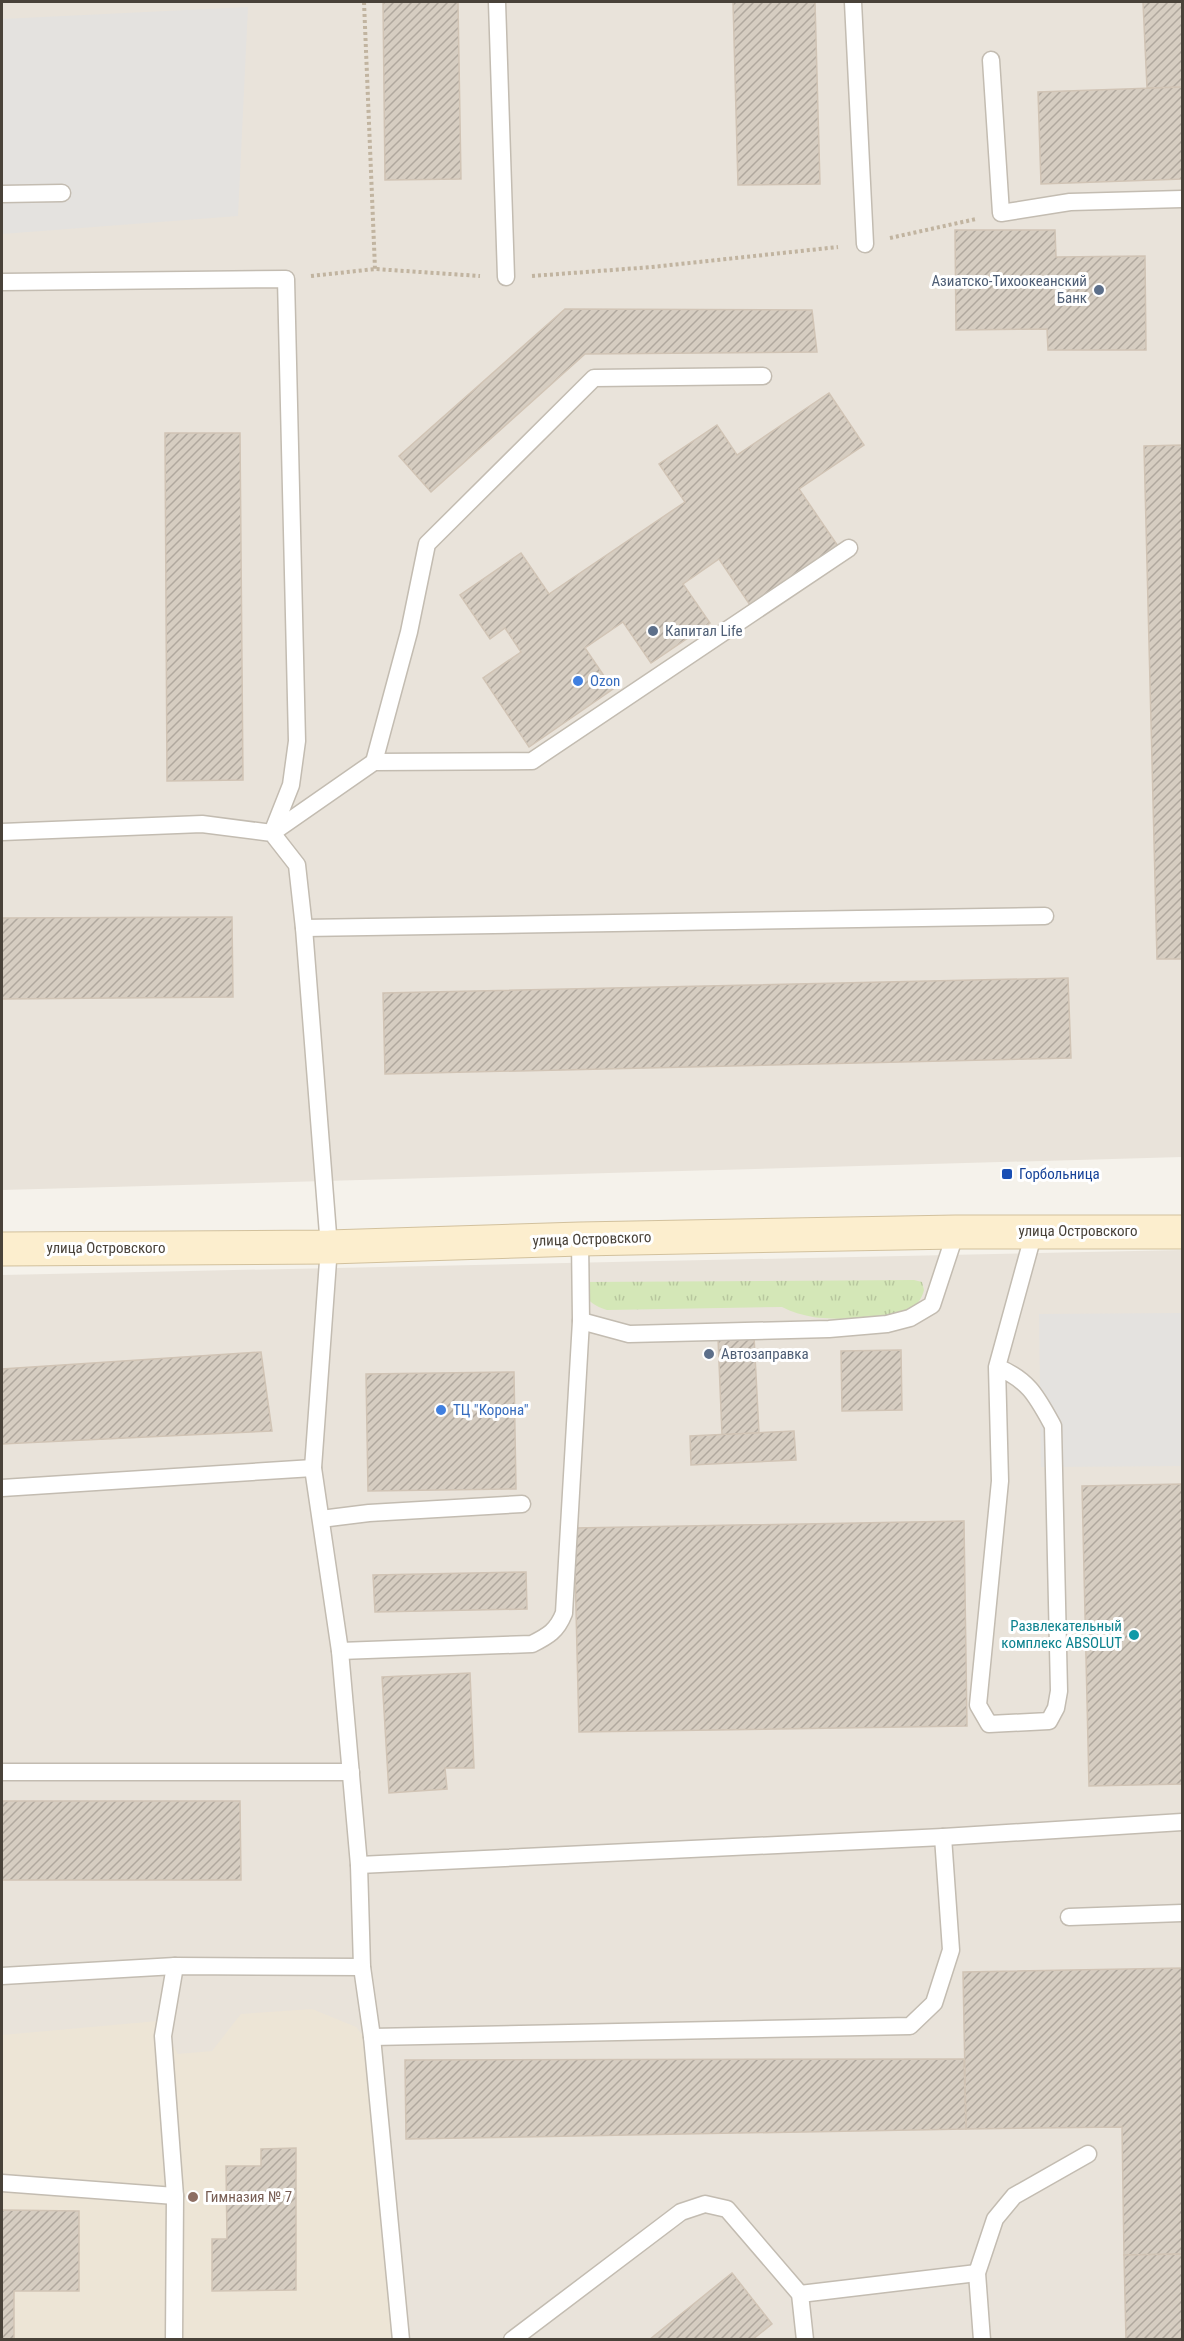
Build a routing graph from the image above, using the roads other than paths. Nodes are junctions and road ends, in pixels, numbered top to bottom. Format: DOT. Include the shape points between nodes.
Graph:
graph roads {
  1 [pos="496,2"];
  2 [pos="853,2"];
  3 [pos="991,60"];
  4 [pos="2,194"];
  5 [pos="62,194"];
  6 [pos="1182,199"];
  7 [pos="865,244"];
  8 [pos="506,278"];
  9 [pos="2,282"];
  10 [pos="763,376"];
  11 [pos="849,548"];
  12 [pos="374,762"];
  13 [pos="2,832"];
  14 [pos="272,833"];
  15 [pos="1045,916"];
  16 [pos="304,928"];
  17 [pos="956,1232"];
  18 [pos="1034,1232"];
  19 [pos="1182,1232"];
  20 [pos="580,1239"];
  21 [pos="328,1247"];
  22 [pos="2,1249"];
  23 [pos="581,1321"];
  24 [pos="997,1367"];
  25 [pos="313,1468"];
  26 [pos="2,1488"];
  27 [pos="522,1504"];
  28 [pos="321,1519"];
  29 [pos="340,1651"];
  30 [pos="2,1772"];
  31 [pos="351,1772"];
  32 [pos="1182,1822"];
  33 [pos="944,1837"];
  34 [pos="359,1865"];
  35 [pos="1182,1913"];
  36 [pos="1069,1917"];
  37 [pos="175,1966"];
  38 [pos="362,1966"];
  39 [pos="2,1976"];
  40 [pos="372,2037"];
  41 [pos="1088,2154"];
  42 [pos="2,2183"];
  43 [pos="175,2196"];
  44 [pos="977,2273"];
  45 [pos="800,2294"];
  46 [pos="174,2340"];
  47 [pos="401,2340"];
  48 [pos="512,2340"];
  49 [pos="805,2340"];
  50 [pos="982,2340"];
  1 -- 8 [label="lane"];
  2 -- 7 [label="lane"];
  3 -- 6 [label="lane" via="1001,213 1070,202"];
  4 -- 5 [label="lane"];
  9 -- 14 [label="lane" via="286,279 297,741 291,785"];
  10 -- 12 [label="lane" via="594,378 460,510 427,544 409,632"];
  11 -- 12 [label="lane" via="532,760"];
  12 -- 14 [label="lane"];
  13 -- 14 [label="lane" via="202,824"];
  14 -- 16 [label="lane" via="297,865"];
  15 -- 16 [label="lane"];
  16 -- 21 [label="lane"];
  17 -- 18 [label="main road, улица Островского"];
  17 -- 20 [label="main road, улица Островского"];
  17 -- 23 [label="lane" via="932,1305 910,1318 887,1324 629,1334"];
  18 -- 19 [label="main road, улица Островского"];
  18 -- 24 [label="lane"];
  20 -- 21 [label="main road, улица Островского"];
  20 -- 23 [label="lane"];
  21 -- 22 [label="main road, улица Островского"];
  21 -- 25 [label="lane"];
  23 -- 29 [label="lane" via="564,1613 559,1626 551,1635 532,1644"];
  24 -- 24 [label="lane" via="1015,1375 1037,1397 1053,1426 1059,1691 1049,1721 989,1724 978,1705 1000,1481"];
  25 -- 26 [label="lane"];
  25 -- 28 [label="lane"];
  27 -- 28 [label="lane"];
  28 -- 29 [label="lane"];
  29 -- 31 [label="lane"];
  30 -- 31 [label="lane"];
  31 -- 34 [label="lane"];
  32 -- 33 [label="lane"];
  33 -- 34 [label="lane"];
  33 -- 40 [label="lane" via="951,1950 934,2002 910,2026"];
  34 -- 38 [label="lane"];
  35 -- 36 [label="lane"];
  37 -- 38 [label="lane"];
  37 -- 39 [label="lane"];
  37 -- 43 [label="lane" via="163,2036"];
  38 -- 40 [label="lane"];
  40 -- 47 [label="lane"];
  41 -- 44 [label="lane" via="1014,2196 995,2219"];
  42 -- 43 [label="lane"];
  43 -- 46 [label="lane"];
  44 -- 45 [label="lane"];
  44 -- 50 [label="lane"];
  45 -- 48 [label="lane" via="728,2210 705,2205 681,2212"];
  45 -- 49 [label="lane"];
}
